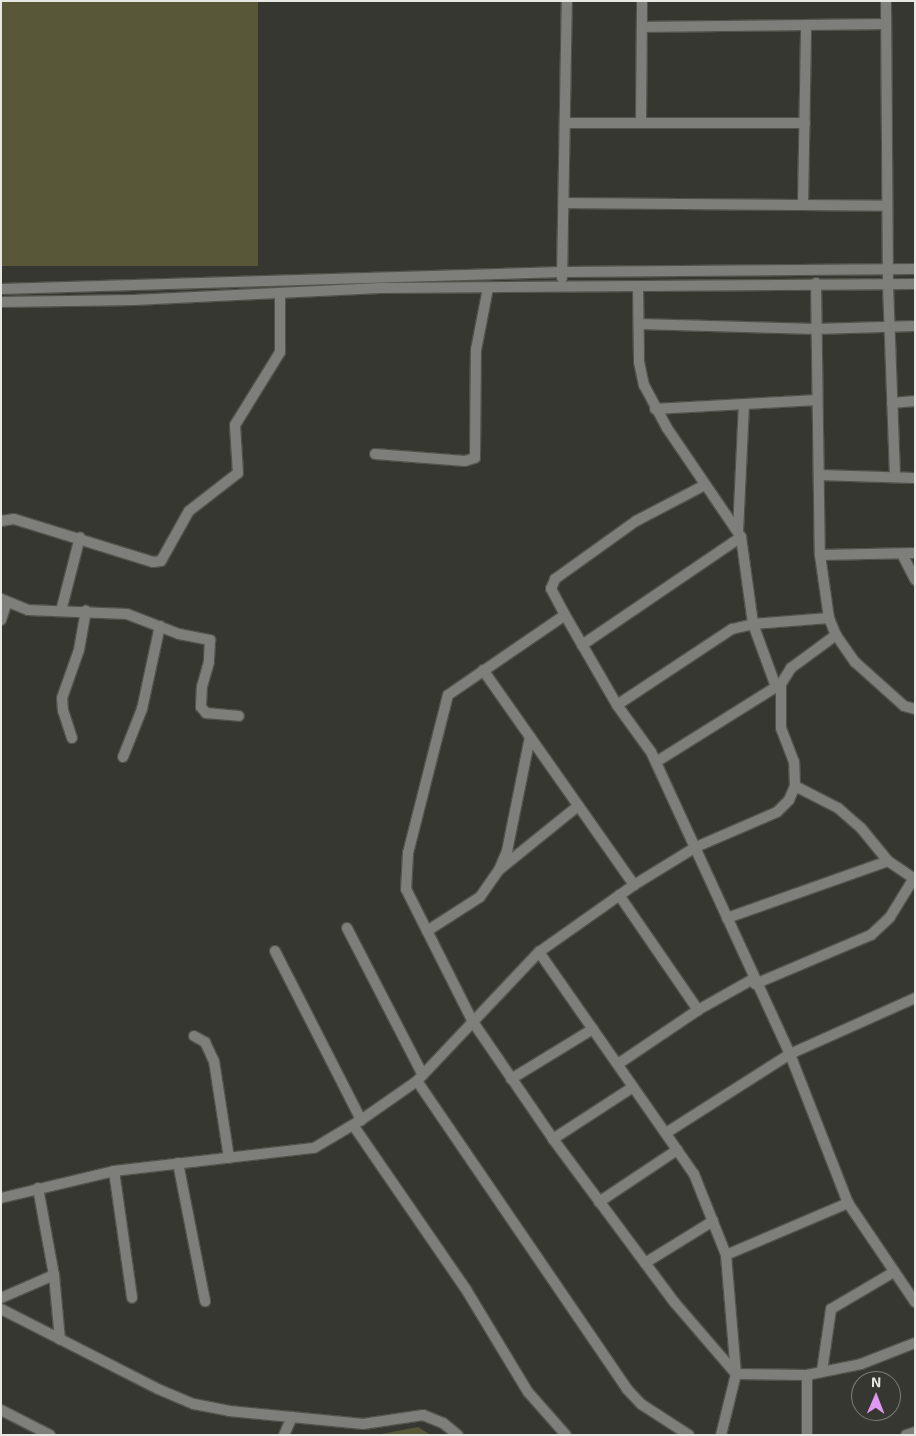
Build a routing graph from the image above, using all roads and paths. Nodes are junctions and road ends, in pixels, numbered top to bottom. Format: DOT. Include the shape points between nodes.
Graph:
graph roads {
  1 [pos="567,1"];
  2 [pos="642,1"];
  3 [pos="886,1"];
  4 [pos="886,24"];
  5 [pos="806,25"];
  6 [pos="642,27"];
  7 [pos="565,123"];
  8 [pos="642,123"];
  9 [pos="805,123"];
  10 [pos="564,203"];
  11 [pos="803,206"];
  12 [pos="887,206"];
  13 [pos="888,269"];
  14 [pos="915,269"];
  15 [pos="563,272"];
  16 [pos="816,283"];
  17 [pos="888,284"];
  18 [pos="915,284"];
  19 [pos="638,286"];
  20 [pos="562,287"];
  21 [pos="488,288"];
  22 [pos="1,289"];
  23 [pos="280,293"];
  24 [pos="1,302"];
  25 [pos="639,324"];
  26 [pos="915,326"];
  27 [pos="889,328"];
  28 [pos="816,329"];
  29 [pos="817,400"];
  30 [pos="915,401"];
  31 [pos="892,403"];
  32 [pos="744,404"];
  33 [pos="655,409"];
  34 [pos="375,454"];
  35 [pos="819,474"];
  36 [pos="895,477"];
  37 [pos="915,478"];
  38 [pos="705,485"];
  39 [pos="1,521"];
  40 [pos="739,534"];
  41 [pos="80,537"];
  42 [pos="915,553"];
  43 [pos="902,554"];
  44 [pos="820,555"];
  45 [pos="915,580"];
  46 [pos="4,601"];
  47 [pos="61,611"];
  48 [pos="86,611"];
  49 [pos="565,615"];
  50 [pos="829,618"];
  51 [pos="1,620"];
  52 [pos="753,624"];
  53 [pos="160,626"];
  54 [pos="836,635"];
  55 [pos="582,645"];
  56 [pos="483,670"];
  57 [pos="778,686"];
  58 [pos="617,704"];
  59 [pos="915,709"];
  60 [pos="239,716"];
  61 [pos="530,737"];
  62 [pos="72,738"];
  63 [pos="123,757"];
  64 [pos="656,762"];
  65 [pos="795,786"];
  66 [pos="578,806"];
  67 [pos="696,847"];
  68 [pos="888,862"];
  69 [pos="499,870"];
  70 [pos="914,879"];
  71 [pos="634,885"];
  72 [pos="619,895"];
  73 [pos="727,918"];
  74 [pos="347,928"];
  75 [pos="427,931"];
  76 [pos="275,951"];
  77 [pos="539,952"];
  78 [pos="754,982"];
  79 [pos="915,998"];
  80 [pos="698,1010"];
  81 [pos="473,1022"];
  82 [pos="593,1029"];
  83 [pos="194,1036"];
  84 [pos="790,1054"];
  85 [pos="618,1064"];
  86 [pos="420,1078"];
  87 [pos="512,1079"];
  88 [pos="633,1087"];
  89 [pos="357,1122"];
  90 [pos="666,1133"];
  91 [pos="552,1139"];
  92 [pos="677,1150"];
  93 [pos="229,1158"];
  94 [pos="178,1163"];
  95 [pos="114,1171"];
  96 [pos="38,1188"];
  97 [pos="1,1198"];
  98 [pos="600,1202"];
  99 [pos="848,1203"];
  100 [pos="713,1221"];
  101 [pos="726,1254"];
  102 [pos="645,1263"];
  103 [pos="892,1273"];
  104 [pos="54,1274"];
  105 [pos="1,1298"];
  106 [pos="132,1298"];
  107 [pos="205,1301"];
  108 [pos="915,1302"];
  109 [pos="1,1309"];
  110 [pos="60,1340"];
  111 [pos="915,1343"];
  112 [pos="822,1371"];
  113 [pos="736,1374"];
  114 [pos="807,1375"];
  115 [pos="1,1410"];
  116 [pos="292,1418"];
  117 [pos="363,1424"];
  118 [pos="915,1432"];
  119 [pos="50,1435"];
  120 [pos="284,1435"];
  121 [pos="364,1435"];
  122 [pos="458,1435"];
  123 [pos="566,1435"];
  124 [pos="689,1435"];
  125 [pos="721,1435"];
  126 [pos="808,1435"];
  127 [pos="906,1435"];
  1 -- 7 [label="street"];
  2 -- 6 [label="street"];
  3 -- 4 [label="street"];
  4 -- 5 [label="street"];
  4 -- 12 [label="street"];
  5 -- 6 [label="street"];
  5 -- 9 [label="street"];
  6 -- 8 [label="street"];
  7 -- 8 [label="street"];
  7 -- 10 [label="street"];
  8 -- 9 [label="street"];
  9 -- 11 [label="street"];
  10 -- 11 [label="street"];
  10 -- 15 [label="street"];
  11 -- 12 [label="street"];
  12 -- 13 [label="street"];
  13 -- 14 [label="street"];
  13 -- 15 [label="street"];
  13 -- 17 [label="street"];
  15 -- 20 [label="street"];
  15 -- 22 [label="street"];
  16 -- 17 [label="street"];
  16 -- 19 [label="street"];
  16 -- 28 [label="street"];
  17 -- 18 [label="street"];
  17 -- 27 [label="street"];
  19 -- 20 [label="street"];
  19 -- 25 [label="street"];
  20 -- 21 [label="street"];
  21 -- 23 [label="street"];
  21 -- 34 [label="street" via="476,350 475,458 465,461"];
  23 -- 24 [label="street"];
  23 -- 41 [label="street" via="280,352 235,425 238,473 189,511 158,562"];
  25 -- 28 [label="street"];
  25 -- 33 [label="street" via="640,374"];
  26 -- 27 [label="street"];
  27 -- 28 [label="street"];
  27 -- 31 [label="street"];
  28 -- 29 [label="street"];
  29 -- 32 [label="street"];
  29 -- 35 [label="street"];
  30 -- 31 [label="street"];
  31 -- 36 [label="street"];
  32 -- 33 [label="street"];
  32 -- 40 [label="street"];
  33 -- 38 [label="street"];
  35 -- 36 [label="street"];
  35 -- 44 [label="street"];
  36 -- 37 [label="street"];
  38 -- 40 [label="street"];
  38 -- 49 [label="street" via="636,521 555,579 551,590"];
  39 -- 41 [label="street" via="14,519"];
  40 -- 52 [label="street"];
  40 -- 55 [label="street"];
  41 -- 47 [label="street"];
  42 -- 43 [label="street"];
  43 -- 44 [label="street"];
  43 -- 45 [label="street"];
  44 -- 50 [label="street"];
  46 -- 47 [label="street" via="28,610"];
  46 -- 51 [label="street"];
  47 -- 48 [label="street"];
  48 -- 53 [label="street" via="127,614"];
  48 -- 62 [label="street" via="80,650 62,698 62,711"];
  49 -- 55 [label="street"];
  49 -- 56 [label="street"];
  50 -- 52 [label="street"];
  50 -- 54 [label="street"];
  52 -- 57 [label="street"];
  52 -- 58 [label="street" via="732,629 708,641"];
  53 -- 60 [label="street" via="211,641 201,707 206,713"];
  53 -- 63 [label="street" via="142,708"];
  54 -- 57 [label="street" via="791,668"];
  54 -- 59 [label="street" via="856,662 904,706"];
  55 -- 58 [label="street"];
  56 -- 61 [label="street"];
  56 -- 75 [label="street" via="448,695 408,853 406,889"];
  57 -- 64 [label="street"];
  57 -- 65 [label="street" via="782,728 794,762"];
  58 -- 64 [label="street"];
  61 -- 66 [label="street"];
  61 -- 69 [label="street" via="507,851"];
  64 -- 67 [label="street"];
  65 -- 67 [label="street" via="789,800 777,812"];
  65 -- 68 [label="street" via="849,816"];
  66 -- 69 [label="street"];
  66 -- 71 [label="street"];
  67 -- 71 [label="street"];
  67 -- 73 [label="street"];
  68 -- 70 [label="street"];
  68 -- 73 [label="street"];
  69 -- 75 [label="street" via="480,897"];
  70 -- 78 [label="street" via="890,918 871,934"];
  71 -- 72 [label="street"];
  72 -- 77 [label="street"];
  72 -- 80 [label="street"];
  73 -- 78 [label="street"];
  74 -- 86 [label="street"];
  75 -- 81 [label="street"];
  76 -- 89 [label="street"];
  77 -- 81 [label="street"];
  77 -- 82 [label="street"];
  78 -- 80 [label="street"];
  78 -- 84 [label="street"];
  79 -- 84 [label="street"];
  80 -- 85 [label="street"];
  81 -- 86 [label="street"];
  81 -- 87 [label="street"];
  82 -- 85 [label="street"];
  82 -- 87 [label="street"];
  83 -- 93 [label="street" via="205,1042 214,1061"];
  84 -- 90 [label="street"];
  84 -- 99 [label="street"];
  85 -- 88 [label="street"];
  86 -- 89 [label="street"];
  86 -- 124 [label="street" via="627,1389 641,1404"];
  87 -- 91 [label="street"];
  88 -- 90 [label="street"];
  88 -- 91 [label="street"];
  89 -- 93 [label="street" via="314,1148"];
  89 -- 123 [label="street" via="467,1290 528,1392"];
  90 -- 92 [label="street"];
  91 -- 98 [label="street"];
  92 -- 98 [label="street"];
  92 -- 100 [label="street" via="694,1174"];
  93 -- 94 [label="street"];
  94 -- 95 [label="street"];
  94 -- 107 [label="street"];
  95 -- 96 [label="street"];
  95 -- 106 [label="street"];
  96 -- 97 [label="street"];
  96 -- 104 [label="street"];
  98 -- 102 [label="street"];
  99 -- 101 [label="street"];
  99 -- 103 [label="street"];
  100 -- 101 [label="street"];
  100 -- 102 [label="street"];
  101 -- 113 [label="street"];
  102 -- 113 [label="street"];
  103 -- 108 [label="street"];
  103 -- 112 [label="street" via="831,1309"];
  104 -- 105 [label="street"];
  104 -- 110 [label="street"];
  109 -- 110 [label="street"];
  110 -- 116 [label="street" via="194,1404"];
  111 -- 112 [label="street" via="861,1364"];
  112 -- 114 [label="street"];
  113 -- 114 [label="street"];
  113 -- 125 [label="street"];
  114 -- 126 [label="street"];
  115 -- 119 [label="street"];
  116 -- 117 [label="street"];
  116 -- 120 [label="street"];
  117 -- 121 [label="street"];
  117 -- 122 [label="street" via="423,1415 443,1423"];
  118 -- 127 [label="street"];
}
